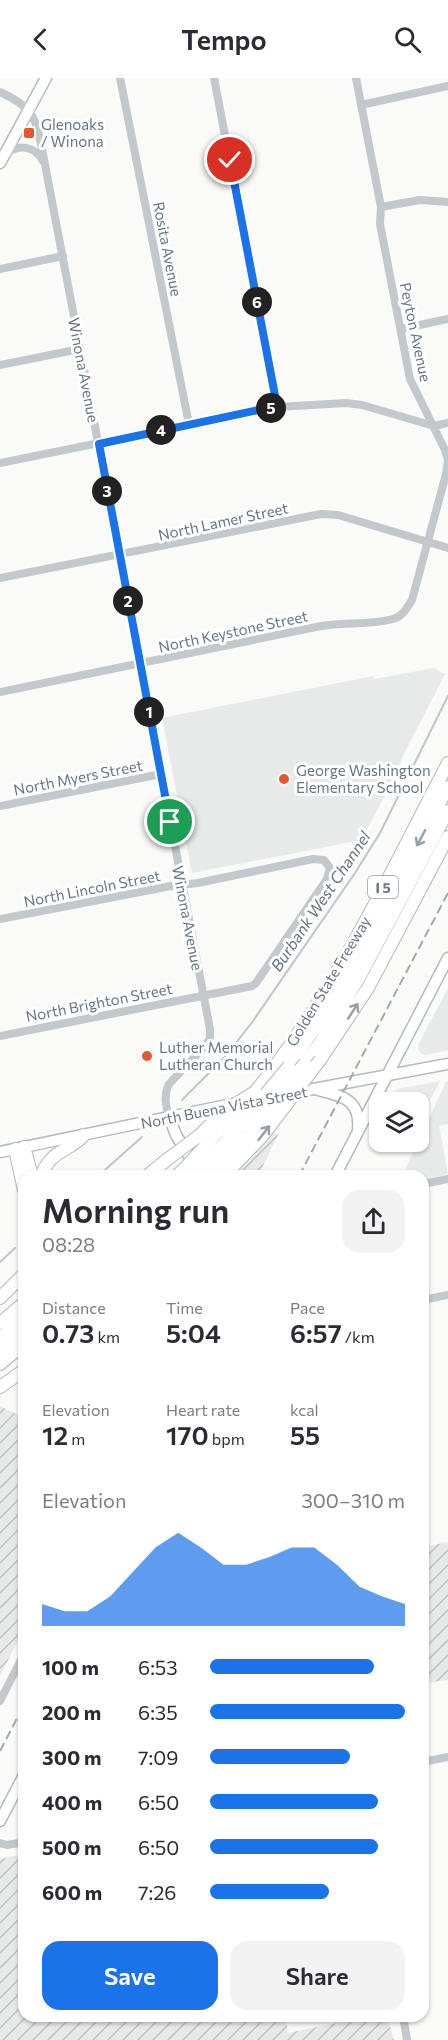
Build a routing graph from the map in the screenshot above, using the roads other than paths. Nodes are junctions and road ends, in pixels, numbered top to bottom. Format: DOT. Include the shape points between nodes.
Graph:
graph roads {
  1 [pos="46,78"];
  2 [pos="120,78"];
  3 [pos="214,78"];
  4 [pos="356,78"];
  5 [pos="448,86"];
  6 [pos="0,92"];
  7 [pos="361,105"];
  8 [pos="29,109"];
  9 [pos="2,159"];
  10 [pos="46,167"];
  11 [pos="448,202"];
  12 [pos="381,207"];
  13 [pos="63,256"];
  14 [pos="0,269"];
  15 [pos="448,319"];
  16 [pos="401,329"];
  17 [pos="81,349"];
  18 [pos="0,365"];
  19 [pos="277,406"];
  20 [pos="448,423"];
  21 [pos="189,424"];
  22 [pos="434,426"];
  23 [pos="99,444"];
  24 [pos="0,464"];
  25 [pos="427,542"];
  26 [pos="448,548"];
  27 [pos="119,555"];
  28 [pos="0,578"];
  29 [pos="401,616"];
  30 [pos="140,665"];
  31 [pos="0,692"];
  32 [pos="448,763"];
  33 [pos="161,774"];
  34 [pos="448,787"];
  35 [pos="0,806"];
  36 [pos="448,811"];
  37 [pos="448,837"];
  38 [pos="329,865"];
  39 [pos="182,885"];
  40 [pos="0,919"];
  41 [pos="448,958"];
  42 [pos="203,996"];
  43 [pos="0,1036"];
  44 [pos="448,1064"];
  45 [pos="387,1075"];
  46 [pos="312,1089"];
  47 [pos="255,1092"];
  48 [pos="169,1117"];
  49 [pos="358,1132"];
  50 [pos="84,1135"];
  51 [pos="20,1148"];
  52 [pos="0,1152"];
  53 [pos="22,1170"];
  54 [pos="29,1170"];
  55 [pos="44,1170"];
  56 [pos="154,1170"];
  57 [pos="187,1170"];
  58 [pos="189,1170"];
  59 [pos="197,1170"];
  60 [pos="214,1170"];
  61 [pos="230,1170"];
  62 [pos="341,1170"];
  63 [pos="448,1179"];
  64 [pos="429,1183"];
  65 [pos="18,1280"];
  66 [pos="448,1295"];
  67 [pos="0,1298"];
  68 [pos="429,1299"];
  69 [pos="18,1309"];
  70 [pos="0,1323"];
  71 [pos="18,1323"];
  72 [pos="18,1337"];
  73 [pos="0,1338"];
  74 [pos="18,1349"];
  75 [pos="0,1352"];
  76 [pos="0,1364"];
  77 [pos="18,1374"];
  78 [pos="0,1387"];
  79 [pos="18,1666"];
  80 [pos="0,1701"];
  81 [pos="448,1757"];
  82 [pos="429,1761"];
  83 [pos="18,1786"];
  84 [pos="0,1821"];
  85 [pos="0,1843"];
  86 [pos="18,1843"];
  87 [pos="404,2022"];
  88 [pos="407,2040"];
  1 -- 8 [label="main road"];
  2 -- 21 [label="street, Rosita Avenue"];
  3 -- 19 [label="street"];
  4 -- 7 [label="street, Peyton Avenue"];
  5 -- 7 [label="street"];
  6 -- 8 [label="street"];
  7 -- 12 [label="street, Peyton Avenue"];
  8 -- 9 [label="main road"];
  8 -- 10 [label="street, Winona Avenue" via="37,124"];
  9 -- 10 [label="street" via="15,148 29,148 39,154"];
  10 -- 13 [label="street, Winona Avenue"];
  11 -- 12 [label="street" via="420,200"];
  12 -- 16 [label="street, Peyton Avenue" via="380,224"];
  13 -- 14 [label="street"];
  13 -- 17 [label="street, Winona Avenue"];
  15 -- 16 [label="street"];
  16 -- 22 [label="street, Peyton Avenue" via="410,379"];
  17 -- 18 [label="street"];
  17 -- 23 [label="street, Winona Avenue"];
  19 -- 21 [label="street"];
  19 -- 22 [label="street" via="362,405"];
  20 -- 22 [label="street"];
  21 -- 23 [label="street"];
  22 -- 25 [label="street, Peyton Avenue" via="448,460"];
  23 -- 24 [label="street"];
  23 -- 27 [label="street, Winona Avenue"];
  25 -- 26 [label="street, North Lamer Street"];
  25 -- 27 [label="street, North Lamer Street" via="338,515 321,514"];
  25 -- 29 [label="street, Peyton Avenue" via="412,600"];
  27 -- 28 [label="street, North Lamer Street"];
  27 -- 30 [label="street, Winona Avenue"];
  29 -- 30 [label="street, North Keystone Street" via="363,624 328,624"];
  30 -- 31 [label="street, North Keystone Street"];
  30 -- 33 [label="street, Winona Avenue"];
  32 -- 47 [label="highway, Golden State Freeway / I 5" via="315,1009"];
  33 -- 35 [label="street, North Myers Street"];
  33 -- 39 [label="street, Winona Avenue"];
  34 -- 58 [label="highway, one-way, bridge" via="338,994 290,1066 238,1128"];
  36 -- 60 [label="highway, bridge" via="320,1043 244,1139"];
  61 -- 37 [label="highway, I 5, one-way, bridge" via="257,1143 320,1060 368,988"];
  38 -- 39 [label="street, North Lincoln Street" via="313,859"];
  38 -- 42 [label="street, North Brighton Street" via="327,879 256,983"];
  39 -- 40 [label="street, North Lincoln Street"];
  39 -- 42 [label="street, Winona Avenue"];
  41 -- 45 [label="main road"];
  42 -- 43 [label="street, North Brighton Street"];
  42 -- 48 [label="street, Winona Avenue" via="210,1038 169,1084 165,1101"];
  44 -- 45 [label="main road, North Buena Vista Street"];
  45 -- 46 [label="main road, North Buena Vista Street"];
  45 -- 49 [label="main road"];
  46 -- 48 [label="main road, North Buena Vista Street"];
  46 -- 49 [label="main road" via="351,1102 358,1115"];
  47 -- 56 [label="highway, bridge" via="224,1111"];
  47 -- 57 [label="highway, Golden State Freeway / I 5, bridge"];
  48 -- 50 [label="main road, North Buena Vista Street"];
  48 -- 59 [label="main road, Winona Avenue"];
  49 -- 62 [label="main road"];
  50 -- 51 [label="main road, North Buena Vista Street"];
  50 -- 55 [label="highway" via="52,1156"];
  51 -- 52 [label="main road, North Buena Vista Street"];
  51 -- 53 [label="highway"];
  51 -- 54 [label="highway"];
  63 -- 64 [label="street"];
  65 -- 67 [label="highway"];
  66 -- 68 [label="street"];
  69 -- 70 [label="highway"];
  71 -- 73 [label="highway"];
  72 -- 75 [label="highway"];
  74 -- 76 [label="highway"];
  77 -- 78 [label="highway"];
  79 -- 80 [label="street"];
  81 -- 82 [label="street"];
  83 -- 84 [label="main road"];
  85 -- 86 [label="street"];
  87 -- 88 [label="street"];
}
